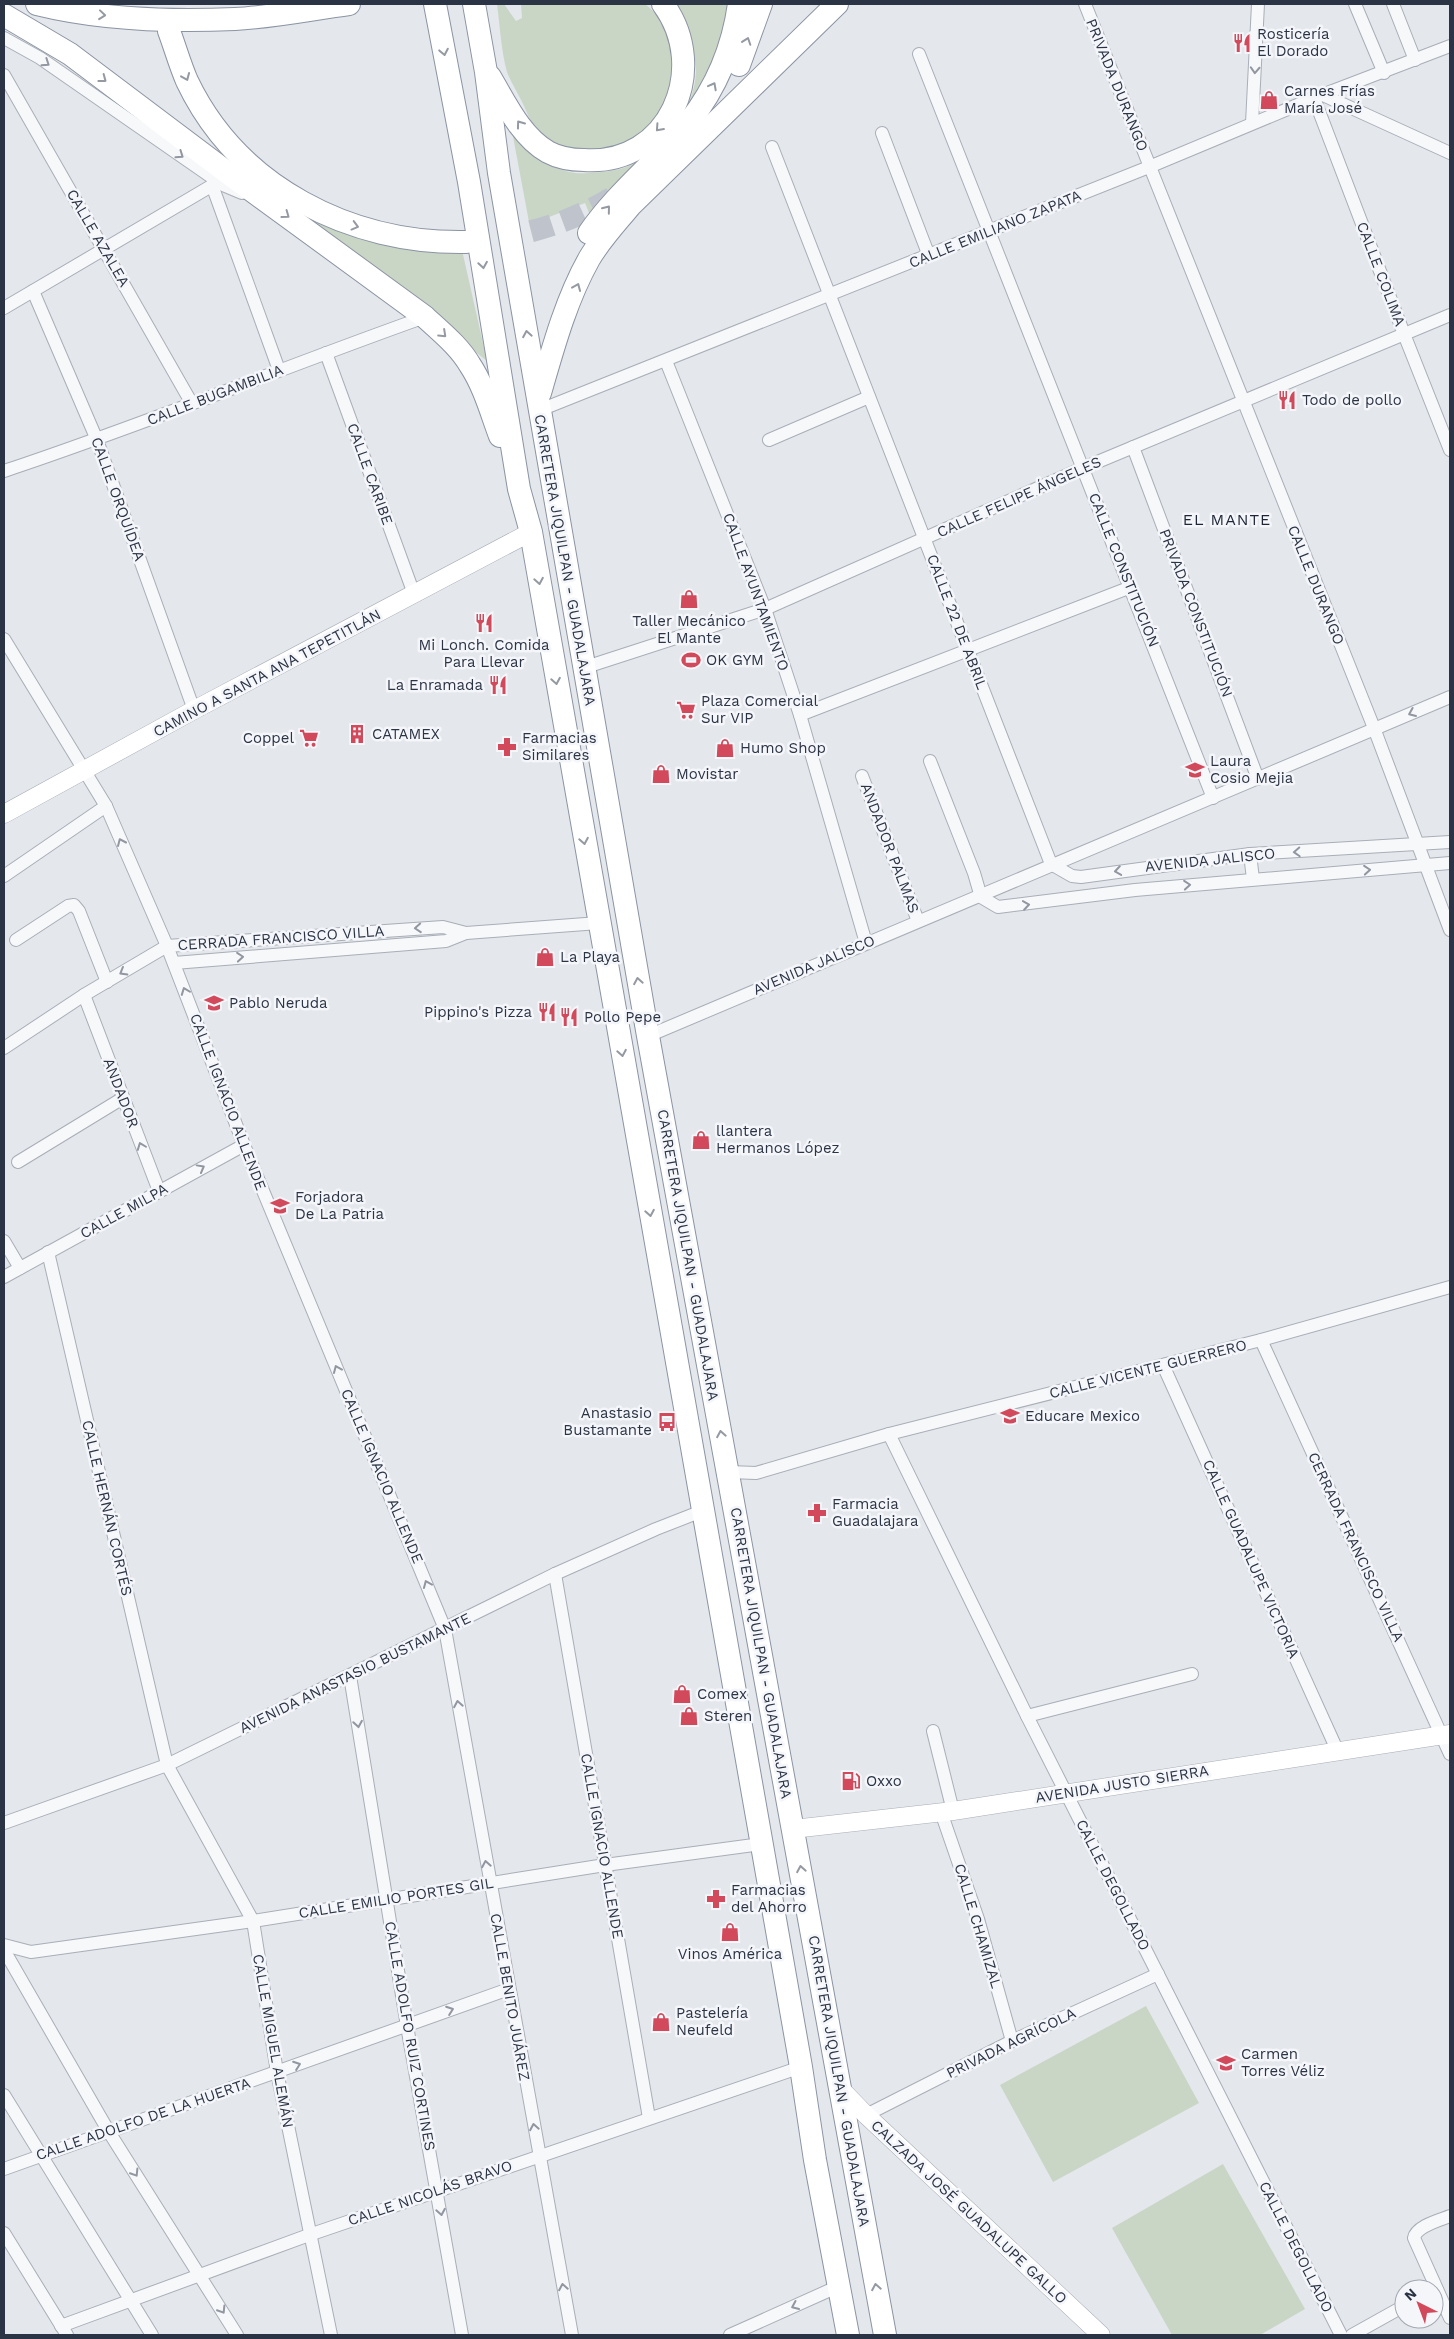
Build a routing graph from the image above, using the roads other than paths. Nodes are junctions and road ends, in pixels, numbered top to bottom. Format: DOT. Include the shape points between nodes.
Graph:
graph roads {
  1 [pos="37,4"];
  2 [pos="350,4"];
  3 [pos="435,4"];
  4 [pos="474,4"];
  5 [pos="662,4"];
  6 [pos="739,4"];
  7 [pos="761,4"];
  8 [pos="825,4"];
  9 [pos="837,4"];
  10 [pos="1085,4"];
  11 [pos="1258,4"];
  12 [pos="1354,4"];
  13 [pos="1393,4"];
  14 [pos="4,15"];
  15 [pos="169,31"];
  16 [pos="4,38"];
  17 [pos="1450,46"];
  18 [pos="919,54"];
  19 [pos="1415,60"];
  20 [pos="760,68"];
  21 [pos="486,72"];
  22 [pos="1384,73"];
  23 [pos="4,75"];
  24 [pos="1318,97"];
  25 [pos="1252,123"];
  26 [pos="704,132"];
  27 [pos="882,133"];
  28 [pos="772,147"];
  29 [pos="1450,153"];
  30 [pos="1149,167"];
  31 [pos="215,184"];
  32 [pos="262,198"];
  33 [pos="989,232"];
  34 [pos="466,242"];
  35 [pos="104,250"];
  36 [pos="929,256"];
  37 [pos="34,291"];
  38 [pos="830,296"];
  39 [pos="4,308"];
  40 [pos="1450,315"];
  41 [pos="425,317"];
  42 [pos="1404,334"];
  43 [pos="326,353"];
  44 [pos="666,361"];
  45 [pos="279,370"];
  46 [pos="869,397"];
  47 [pos="192,402"];
  48 [pos="1242,402"];
  49 [pos="539,405"];
  50 [pos="97,440"];
  51 [pos="769,440"];
  52 [pos="1133,447"];
  53 [pos="1450,450"];
  54 [pos="1083,468"];
  55 [pos="4,471"];
  56 [pos="519,489"];
  57 [pos="531,532"];
  58 [pos="924,538"];
  59 [pos="1131,587"];
  60 [pos="414,594"];
  61 [pos="765,609"];
  62 [pos="4,639"];
  63 [pos="967,650"];
  64 [pos="583,668"];
  65 [pos="1450,697"];
  66 [pos="194,710"];
  67 [pos="800,715"];
  68 [pos="1374,728"];
  69 [pos="930,761"];
  70 [pos="85,772"];
  71 [pos="862,776"];
  72 [pos="1258,779"];
  73 [pos="1213,798"];
  74 [pos="106,806"];
  75 [pos="4,814"];
  76 [pos="1450,842"];
  77 [pos="1417,845"];
  78 [pos="1341,849"];
  79 [pos="1250,854"];
  80 [pos="1450,863"];
  81 [pos="1051,864"];
  82 [pos="1424,866"];
  83 [pos="1343,872"];
  84 [pos="4,876"];
  85 [pos="1252,880"];
  86 [pos="981,897"];
  87 [pos="918,921"];
  88 [pos="599,923"];
  89 [pos="1450,930"];
  90 [pos="466,933"];
  91 [pos="16,940"];
  92 [pos="866,942"];
  93 [pos="167,946"];
  94 [pos="174,963"];
  95 [pos="107,982"];
  96 [pos="84,995"];
  97 [pos="648,1036"];
  98 [pos="4,1048"];
  99 [pos="123,1098"];
  100 [pos="244,1145"];
  101 [pos="18,1162"];
  102 [pos="159,1191"];
  103 [pos="4,1241"];
  104 [pos="48,1252"];
  105 [pos="20,1268"];
  106 [pos="4,1277"];
  107 [pos="1450,1287"];
  108 [pos="1261,1340"];
  109 [pos="1163,1365"];
  110 [pos="889,1434"];
  111 [pos="729,1472"];
  112 [pos="702,1511"];
  113 [pos="555,1574"];
  114 [pos="446,1629"];
  115 [pos="1192,1674"];
  116 [pos="350,1676"];
  117 [pos="1027,1716"];
  118 [pos="933,1731"];
  119 [pos="1446,1735"];
  120 [pos="1338,1752"];
  121 [pos="1450,1754"];
  122 [pos="167,1765"];
  123 [pos="1066,1792"];
  124 [pos="947,1811"];
  125 [pos="4,1823"];
  126 [pos="793,1829"];
  127 [pos="762,1844"];
  128 [pos="605,1865"];
  129 [pos="490,1883"];
  130 [pos="386,1901"];
  131 [pos="253,1921"];
  132 [pos="4,1945"];
  133 [pos="4,1950"];
  134 [pos="31,1952"];
  135 [pos="8,1967"];
  136 [pos="1158,1974"];
  137 [pos="509,1989"];
  138 [pos="407,2026"];
  139 [pos="1012,2041"];
  140 [pos="801,2067"];
  141 [pos="277,2072"];
  142 [pos="840,2087"];
  143 [pos="4,2095"];
  144 [pos="866,2116"];
  145 [pos="649,2118"];
  146 [pos="109,2132"];
  147 [pos="41,2156"];
  148 [pos="539,2156"];
  149 [pos="4,2169"];
  150 [pos="438,2191"];
  151 [pos="1450,2216"];
  152 [pos="4,2233"];
  153 [pos="309,2235"];
  154 [pos="199,2275"];
  155 [pos="1431,2279"];
  156 [pos="839,2286"];
  157 [pos="130,2300"];
  158 [pos="1444,2306"];
  159 [pos="1394,2312"];
  160 [pos="1450,2318"];
  161 [pos="64,2330"];
  162 [pos="152,2335"];
  163 [pos="238,2335"];
  164 [pos="331,2335"];
  165 [pos="462,2335"];
  166 [pos="572,2335"];
  167 [pos="730,2335"];
  168 [pos="848,2335"];
  169 [pos="885,2335"];
  170 [pos="1101,2335"];
  171 [pos="1341,2335"];
  172 [pos="1352,2335"];
  1 -- 2 [label="highway, one-way" via="159,21 237,19"];
  3 -- 56 [label="highway, CARRETERA JIQUILPAN - GUADALAJARA, one-way" via="469,182"];
  4 -- 21 [label="highway, CARRETERA JIQUILPAN - GUADALAJARA"];
  5 -- 21 [label="highway, one-way" via="678,28 683,48 681,93 670,115 652,137 619,156 605,160 581,160 547,151 520,124"];
  49 -- 6 [label="highway, one-way" via="548,327 566,273 609,206 679,134 702,105 725,59"];
  26 -- 7 [label="highway, one-way" via="730,86"];
  8 -- 20 [label="highway"];
  9 -- 26 [label="highway"];
  10 -- 30 [label="street, PRIVADA DURANGO"];
  11 -- 25 [label="street, one-way"];
  12 -- 22 [label="street"];
  13 -- 19 [label="street"];
  14 -- 32 [label="highway, one-way" via="70,54"];
  15 -- 34 [label="highway, one-way" via="187,80 212,124 243,158 291,196 340,222 377,232 416,240"];
  16 -- 31 [label="street, one-way" via="40,58"];
  17 -- 19 [label="street, CALLE EMILIANO ZAPATA"];
  18 -- 33 [label="street"];
  19 -- 22 [label="street, CALLE EMILIANO ZAPATA"];
  49 -- 21 [label="highway, CARRETERA JIQUILPAN - GUADALAJARA, one-way" via="499,173"];
  22 -- 24 [label="street, CALLE EMILIANO ZAPATA"];
  23 -- 35 [label="street, CALLE AZALEA"];
  24 -- 25 [label="street, CALLE EMILIANO ZAPATA"];
  24 -- 29 [label="street"];
  24 -- 42 [label="street, CALLE COLIMA"];
  25 -- 30 [label="street, CALLE EMILIANO ZAPATA"];
  49 -- 26 [label="highway, one-way" via="560,330 590,258 630,206"];
  27 -- 36 [label="street"];
  28 -- 38 [label="street, CALLE 22 DE ABRIL"];
  30 -- 33 [label="street, CALLE EMILIANO ZAPATA"];
  30 -- 48 [label="street, CALLE DURANGO"];
  31 -- 32 [label="street"];
  31 -- 35 [label="street"];
  31 -- 45 [label="street"];
  32 -- 41 [label="highway, one-way"];
  33 -- 36 [label="street, CALLE EMILIANO ZAPATA"];
  33 -- 54 [label="street, CALLE CONSTITUCIÓN"];
  35 -- 37 [label="street"];
  35 -- 47 [label="street, CALLE AZALEA"];
  36 -- 38 [label="street, CALLE EMILIANO ZAPATA"];
  37 -- 39 [label="street"];
  37 -- 50 [label="street, CALLE ORQUÍDEA"];
  38 -- 44 [label="street, CALLE EMILIANO ZAPATA"];
  38 -- 46 [label="street, CALLE 22 DE ABRIL"];
  40 -- 42 [label="street, CALLE FELIPE ÁNGELES"];
  41 -- 43 [label="street, CALLE BUGAMBILIA"];
  41 -- 56 [label="highway, one-way" via="470,364 483,390"];
  42 -- 48 [label="street, CALLE FELIPE ÁNGELES"];
  42 -- 53 [label="street, CALLE COLIMA"];
  43 -- 45 [label="street, CALLE BUGAMBILIA"];
  43 -- 60 [label="street, CALLE CARIBE"];
  44 -- 49 [label="street, CALLE EMILIANO ZAPATA"];
  44 -- 61 [label="street, CALLE AYUNTAMIENTO"];
  45 -- 47 [label="street, CALLE BUGAMBILIA"];
  46 -- 51 [label="street"];
  46 -- 58 [label="street, CALLE 22 DE ABRIL"];
  47 -- 50 [label="street, CALLE BUGAMBILIA"];
  48 -- 52 [label="street, CALLE FELIPE ÁNGELES"];
  48 -- 68 [label="street, CALLE DURANGO"];
  49 -- 64 [label="highway, CARRETERA JIQUILPAN - GUADALAJARA"];
  50 -- 55 [label="street, CALLE BUGAMBILIA"];
  50 -- 66 [label="street, CALLE ORQUÍDEA"];
  52 -- 54 [label="street, CALLE FELIPE ÁNGELES"];
  52 -- 72 [label="street, PRIVADA CONSTITUCIÓN"];
  54 -- 58 [label="street, CALLE FELIPE ÁNGELES"];
  54 -- 59 [label="street, CALLE CONSTITUCIÓN"];
  56 -- 57 [label="highway, CARRETERA JIQUILPAN - GUADALAJARA"];
  57 -- 60 [label="street, CAMINO A SANTA ANA TEPETITLÁN"];
  57 -- 88 [label="highway, CARRETERA JIQUILPAN - GUADALAJARA, one-way"];
  58 -- 61 [label="street, CALLE FELIPE ÁNGELES"];
  58 -- 63 [label="street, CALLE 22 DE ABRIL"];
  59 -- 63 [label="street"];
  59 -- 73 [label="street, CALLE CONSTITUCIÓN"];
  60 -- 66 [label="street, CAMINO A SANTA ANA TEPETITLÁN"];
  61 -- 64 [label="street, CALLE FELIPE ÁNGELES"];
  61 -- 67 [label="street, CALLE AYUNTAMIENTO"];
  62 -- 70 [label="street, CALLE IGNACIO ALLENDE"];
  63 -- 67 [label="street"];
  63 -- 81 [label="street, CALLE 22 DE ABRIL"];
  97 -- 64 [label="highway, CARRETERA JIQUILPAN - GUADALAJARA, one-way"];
  65 -- 68 [label="street, one-way"];
  66 -- 70 [label="street, CAMINO A SANTA ANA TEPETITLÁN"];
  67 -- 92 [label="street, CALLE AYUNTAMIENTO"];
  68 -- 72 [label="street"];
  68 -- 77 [label="street, CALLE DURANGO"];
  69 -- 86 [label="street"];
  70 -- 74 [label="street, CALLE IGNACIO ALLENDE"];
  70 -- 75 [label="street, CAMINO A SANTA ANA TEPETITLÁN"];
  71 -- 87 [label="street, ANDADOR PALMAS"];
  72 -- 73 [label="street"];
  73 -- 81 [label="street"];
  74 -- 84 [label="street"];
  93 -- 74 [label="street, CALLE IGNACIO ALLENDE, one-way"];
  76 -- 77 [label="street, AVENIDA JALISCO"];
  77 -- 78 [label="street, AVENIDA JALISCO"];
  77 -- 82 [label="street, CALLE DURANGO"];
  78 -- 79 [label="street, AVENIDA JALISCO, one-way"];
  78 -- 83 [label="street"];
  79 -- 81 [label="street, AVENIDA JALISCO, one-way" via="1081,877 1072,876"];
  79 -- 85 [label="street"];
  80 -- 82 [label="street, AVENIDA JALISCO"];
  81 -- 86 [label="street, AVENIDA JALISCO"];
  83 -- 82 [label="street, AVENIDA JALISCO, one-way"];
  82 -- 89 [label="street"];
  83 -- 85 [label="street, AVENIDA JALISCO"];
  86 -- 85 [label="street, AVENIDA JALISCO, one-way" via="998,907 1008,908 1134,890"];
  86 -- 87 [label="street, AVENIDA JALISCO"];
  87 -- 92 [label="street, AVENIDA JALISCO"];
  88 -- 90 [label="street, CERRADA FRANCISCO VILLA"];
  88 -- 112 [label="highway, CARRETERA JIQUILPAN - GUADALAJARA, one-way"];
  90 -- 93 [label="street, CERRADA FRANCISCO VILLA, one-way" via="443,927"];
  94 -- 90 [label="street, CERRADA FRANCISCO VILLA, one-way" via="446,940"];
  91 -- 95 [label="street" via="74,905"];
  92 -- 97 [label="street, AVENIDA JALISCO"];
  93 -- 94 [label="street, CALLE IGNACIO ALLENDE"];
  93 -- 95 [label="street, CERRADA FRANCISCO VILLA, one-way"];
  100 -- 94 [label="street, CALLE IGNACIO ALLENDE, one-way"];
  95 -- 96 [label="street, CERRADA FRANCISCO VILLA"];
  96 -- 98 [label="street, CERRADA FRANCISCO VILLA"];
  96 -- 99 [label="street, ANDADOR"];
  111 -- 97 [label="highway, CARRETERA JIQUILPAN - GUADALAJARA, one-way"];
  99 -- 101 [label="street"];
  102 -- 99 [label="street, ANDADOR, one-way"];
  102 -- 100 [label="street, CALLE MILPA, one-way"];
  114 -- 100 [label="street, CALLE IGNACIO ALLENDE, one-way"];
  102 -- 104 [label="street, CALLE MILPA"];
  103 -- 105 [label="street"];
  104 -- 105 [label="street, CALLE MILPA"];
  104 -- 122 [label="street, CALLE HERNÁN CORTÉS"];
  105 -- 106 [label="street, CALLE MILPA"];
  107 -- 108 [label="street, CALLE VICENTE GUERRERO"];
  108 -- 109 [label="street, CALLE VICENTE GUERRERO"];
  108 -- 119 [label="street, CERRADA FRANCISCO VILLA"];
  109 -- 110 [label="street, CALLE VICENTE GUERRERO"];
  109 -- 120 [label="street, CALLE GUADALUPE VICTORIA"];
  110 -- 111 [label="street, CALLE VICENTE GUERRERO" via="756,1473"];
  110 -- 117 [label="street, CALLE DEGOLLADO"];
  111 -- 126 [label="highway, CARRETERA JIQUILPAN - GUADALAJARA"];
  112 -- 113 [label="street, AVENIDA ANASTASIO BUSTAMANTE"];
  112 -- 127 [label="highway, CARRETERA JIQUILPAN - GUADALAJARA"];
  113 -- 114 [label="street, AVENIDA ANASTASIO BUSTAMANTE"];
  113 -- 128 [label="street, CALLE IGNACIO ALLENDE"];
  114 -- 116 [label="street, AVENIDA ANASTASIO BUSTAMANTE"];
  129 -- 114 [label="street, CALLE BENITO JUÁREZ, one-way"];
  115 -- 117 [label="street"];
  116 -- 122 [label="street, AVENIDA ANASTASIO BUSTAMANTE"];
  116 -- 130 [label="street, CALLE ADOLFO RUIZ CORTINES, one-way"];
  117 -- 123 [label="street, CALLE DEGOLLADO"];
  118 -- 124 [label="street, CALLE CHAMIZAL"];
  119 -- 120 [label="street, AVENIDA JUSTO SIERRA"];
  119 -- 121 [label="street, CERRADA FRANCISCO VILLA"];
  120 -- 123 [label="street, AVENIDA JUSTO SIERRA"];
  122 -- 125 [label="street, AVENIDA ANASTASIO BUSTAMANTE"];
  122 -- 131 [label="street, CALLE MIGUEL ALEMÁN"];
  123 -- 124 [label="street, AVENIDA JUSTO SIERRA"];
  123 -- 136 [label="street, CALLE DEGOLLADO"];
  124 -- 126 [label="street, AVENIDA JUSTO SIERRA"];
  124 -- 139 [label="street, CALLE CHAMIZAL"];
  142 -- 126 [label="highway, CARRETERA JIQUILPAN - GUADALAJARA, one-way"];
  127 -- 128 [label="street, CALLE EMILIO PORTES GIL"];
  127 -- 140 [label="highway, CARRETERA JIQUILPAN - GUADALAJARA"];
  128 -- 129 [label="street, CALLE EMILIO PORTES GIL"];
  128 -- 145 [label="street, CALLE IGNACIO ALLENDE"];
  129 -- 130 [label="street, CALLE EMILIO PORTES GIL"];
  129 -- 137 [label="street, CALLE BENITO JUÁREZ"];
  130 -- 131 [label="street, CALLE EMILIO PORTES GIL"];
  130 -- 138 [label="street, CALLE ADOLFO RUIZ CORTINES"];
  131 -- 134 [label="street, CALLE EMILIO PORTES GIL"];
  131 -- 141 [label="street, CALLE MIGUEL ALEMÁN"];
  132 -- 134 [label="street, CALLE EMILIO PORTES GIL"];
  133 -- 135 [label="street"];
  134 -- 135 [label="street, CALLE EMILIO PORTES GIL"];
  135 -- 146 [label="street"];
  136 -- 139 [label="street, PRIVADA AGRÍCOLA"];
  136 -- 171 [label="street, CALLE DEGOLLADO"];
  138 -- 137 [label="street, CALLE ADOLFO DE LA HUERTA, one-way"];
  148 -- 137 [label="street, CALLE BENITO JUÁREZ, one-way"];
  141 -- 138 [label="street, CALLE ADOLFO DE LA HUERTA, one-way"];
  138 -- 150 [label="street, CALLE ADOLFO RUIZ CORTINES"];
  139 -- 144 [label="street, PRIVADA AGRÍCOLA"];
  140 -- 145 [label="street, CALLE NICOLÁS BRAVO"];
  140 -- 156 [label="highway, CARRETERA JIQUILPAN - GUADALAJARA"];
  141 -- 146 [label="street, CALLE ADOLFO DE LA HUERTA"];
  141 -- 153 [label="street, CALLE MIGUEL ALEMÁN"];
  142 -- 144 [label="street, CALZADA JOSÉ GUADALUPE GALLO"];
  169 -- 142 [label="highway, CARRETERA JIQUILPAN - GUADALAJARA, one-way"];
  143 -- 147 [label="street"];
  144 -- 170 [label="street, CALZADA JOSÉ GUADALUPE GALLO"];
  145 -- 148 [label="street, CALLE NICOLÁS BRAVO"];
  146 -- 147 [label="street, CALLE ADOLFO DE LA HUERTA"];
  146 -- 154 [label="street, one-way"];
  147 -- 149 [label="street, CALLE ADOLFO DE LA HUERTA"];
  147 -- 157 [label="street"];
  148 -- 150 [label="street, CALLE NICOLÁS BRAVO"];
  166 -- 148 [label="street, CALLE BENITO JUÁREZ, one-way"];
  150 -- 153 [label="street, CALLE NICOLÁS BRAVO"];
  150 -- 165 [label="street, CALLE ADOLFO RUIZ CORTINES, one-way"];
  151 -- 155 [label="street" via="1415,2233 1414,2238"];
  152 -- 161 [label="street"];
  153 -- 154 [label="street, CALLE NICOLÁS BRAVO"];
  153 -- 164 [label="street, CALLE MIGUEL ALEMÁN"];
  154 -- 157 [label="street, CALLE NICOLÁS BRAVO"];
  154 -- 163 [label="street, one-way"];
  156 -- 167 [label="street, one-way"];
  156 -- 168 [label="highway, CARRETERA JIQUILPAN - GUADALAJARA"];
  157 -- 161 [label="street, CALLE NICOLÁS BRAVO"];
  157 -- 162 [label="street"];
  158 -- 160 [label="street"];
  159 -- 172 [label="street"];
}
